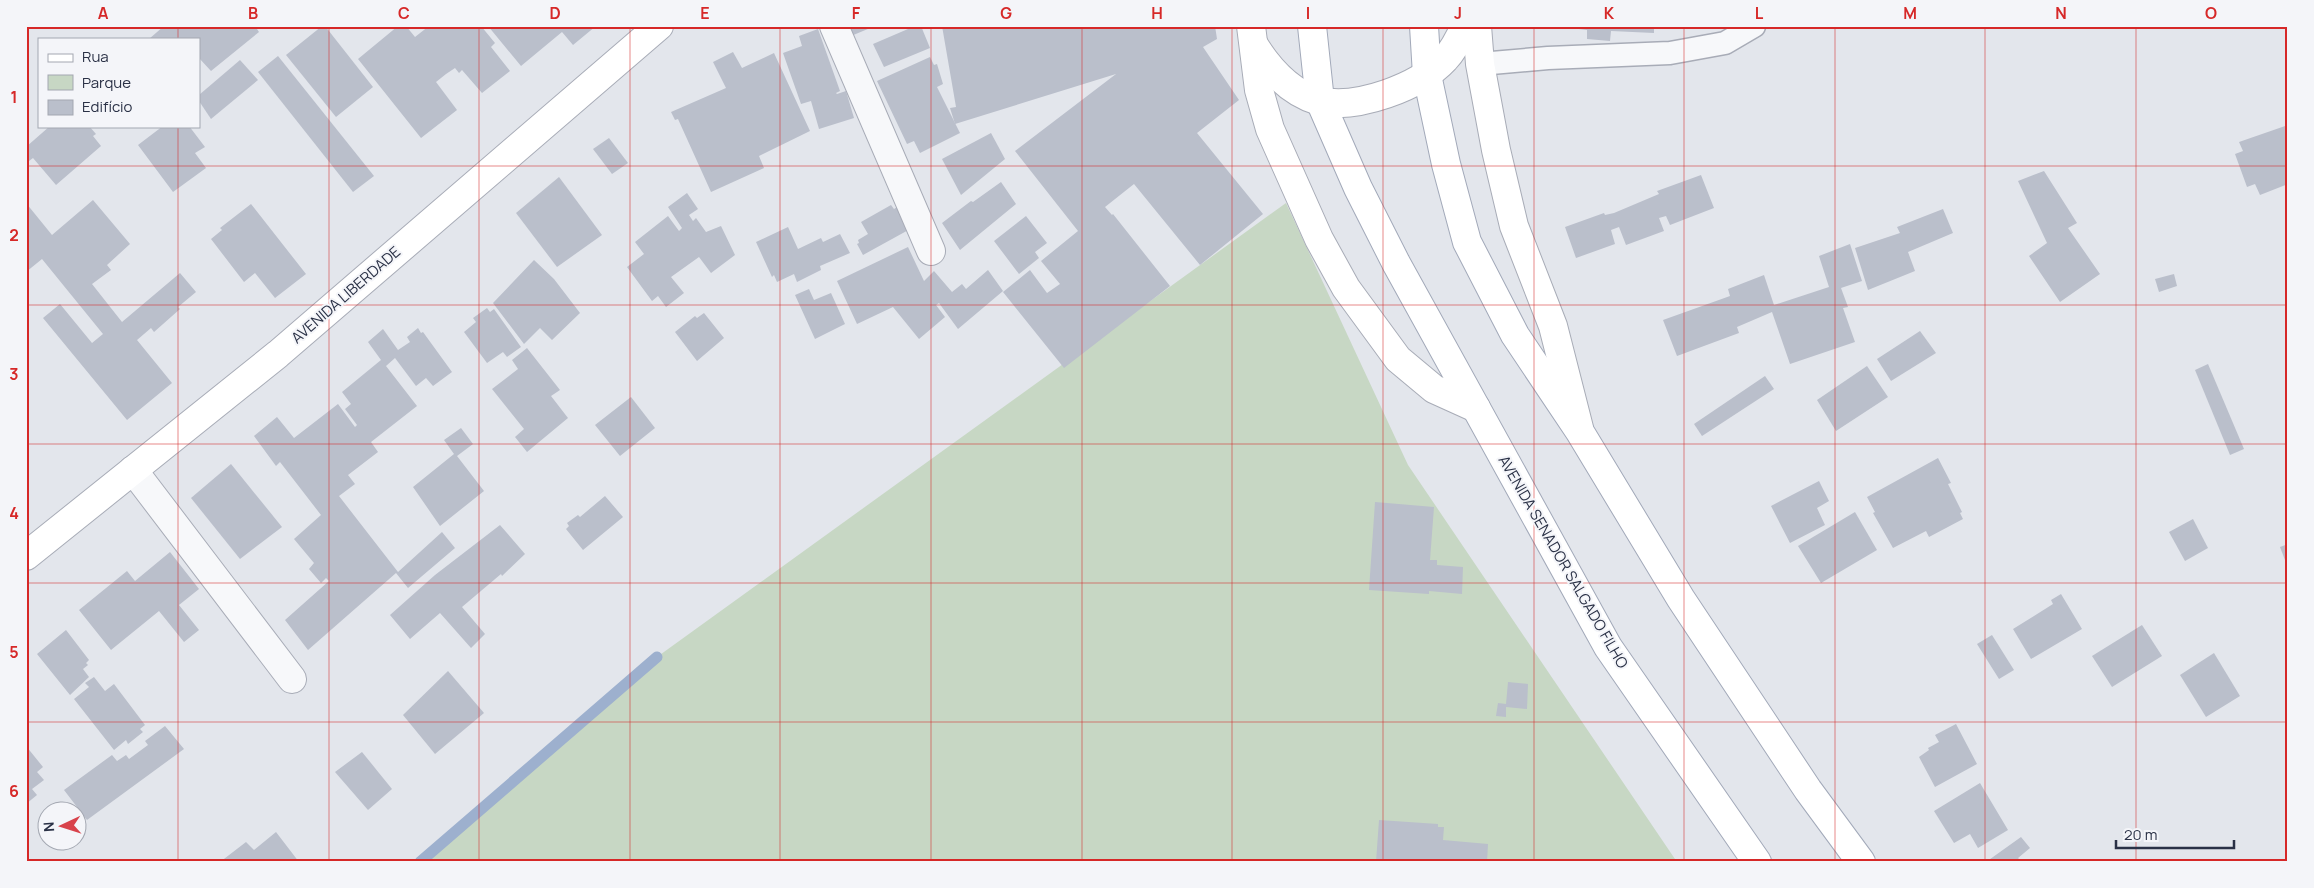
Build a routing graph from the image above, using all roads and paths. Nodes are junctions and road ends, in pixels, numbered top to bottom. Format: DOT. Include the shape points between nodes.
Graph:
graph roads {
  1 [pos="659,26"];
  2 [pos="834,26"];
  3 [pos="1312,26"];
  4 [pos="1424,26"];
  5 [pos="1465,26"];
  6 [pos="1476,26"];
  7 [pos="1754,26"];
  8 [pos="1251,34"];
  9 [pos="1480,64"];
  10 [pos="1428,75"];
  11 [pos="1320,101"];
  12 [pos="931,251"];
  13 [pos="1476,408"];
  14 [pos="1580,432"];
  15 [pos="134,470"];
  16 [pos="26,556"];
  17 [pos="292,680"];
  18 [pos="1758,862"];
  19 [pos="1861,862"];
  1 -- 15 [label="main road, AVENIDA LIBERDADE" via="278,354"];
  2 -- 12 [label="street"];
  3 -- 11 [label="main road, AVENIDA SENADOR SALGADO FILHO"];
  4 -- 10 [label="main road"];
  5 -- 10 [label="main road" via="1446,58"];
  6 -- 9 [label="main road"];
  7 -- 9 [label="lane" via="1725,43 1670,53"];
  8 -- 11 [label="main road" via="1264,62 1300,93"];
  8 -- 13 [label="main road" via="1259,90 1270,129 1319,239 1346,288 1398,359 1434,389"];
  9 -- 14 [label="main road" via="1514,226 1553,326"];
  10 -- 11 [label="main road" via="1370,99"];
  10 -- 14 [label="main road" via="1446,164 1467,242 1515,335"];
  11 -- 13 [label="main road, AVENIDA SENADOR SALGADO FILHO" via="1362,197"];
  13 -- 18 [label="main road, AVENIDA SENADOR SALGADO FILHO" via="1608,647"];
  14 -- 19 [label="main road" via="1681,599 1808,790"];
  15 -- 16 [label="main road, AVENIDA LIBERDADE"];
  15 -- 17 [label="street"];
}
